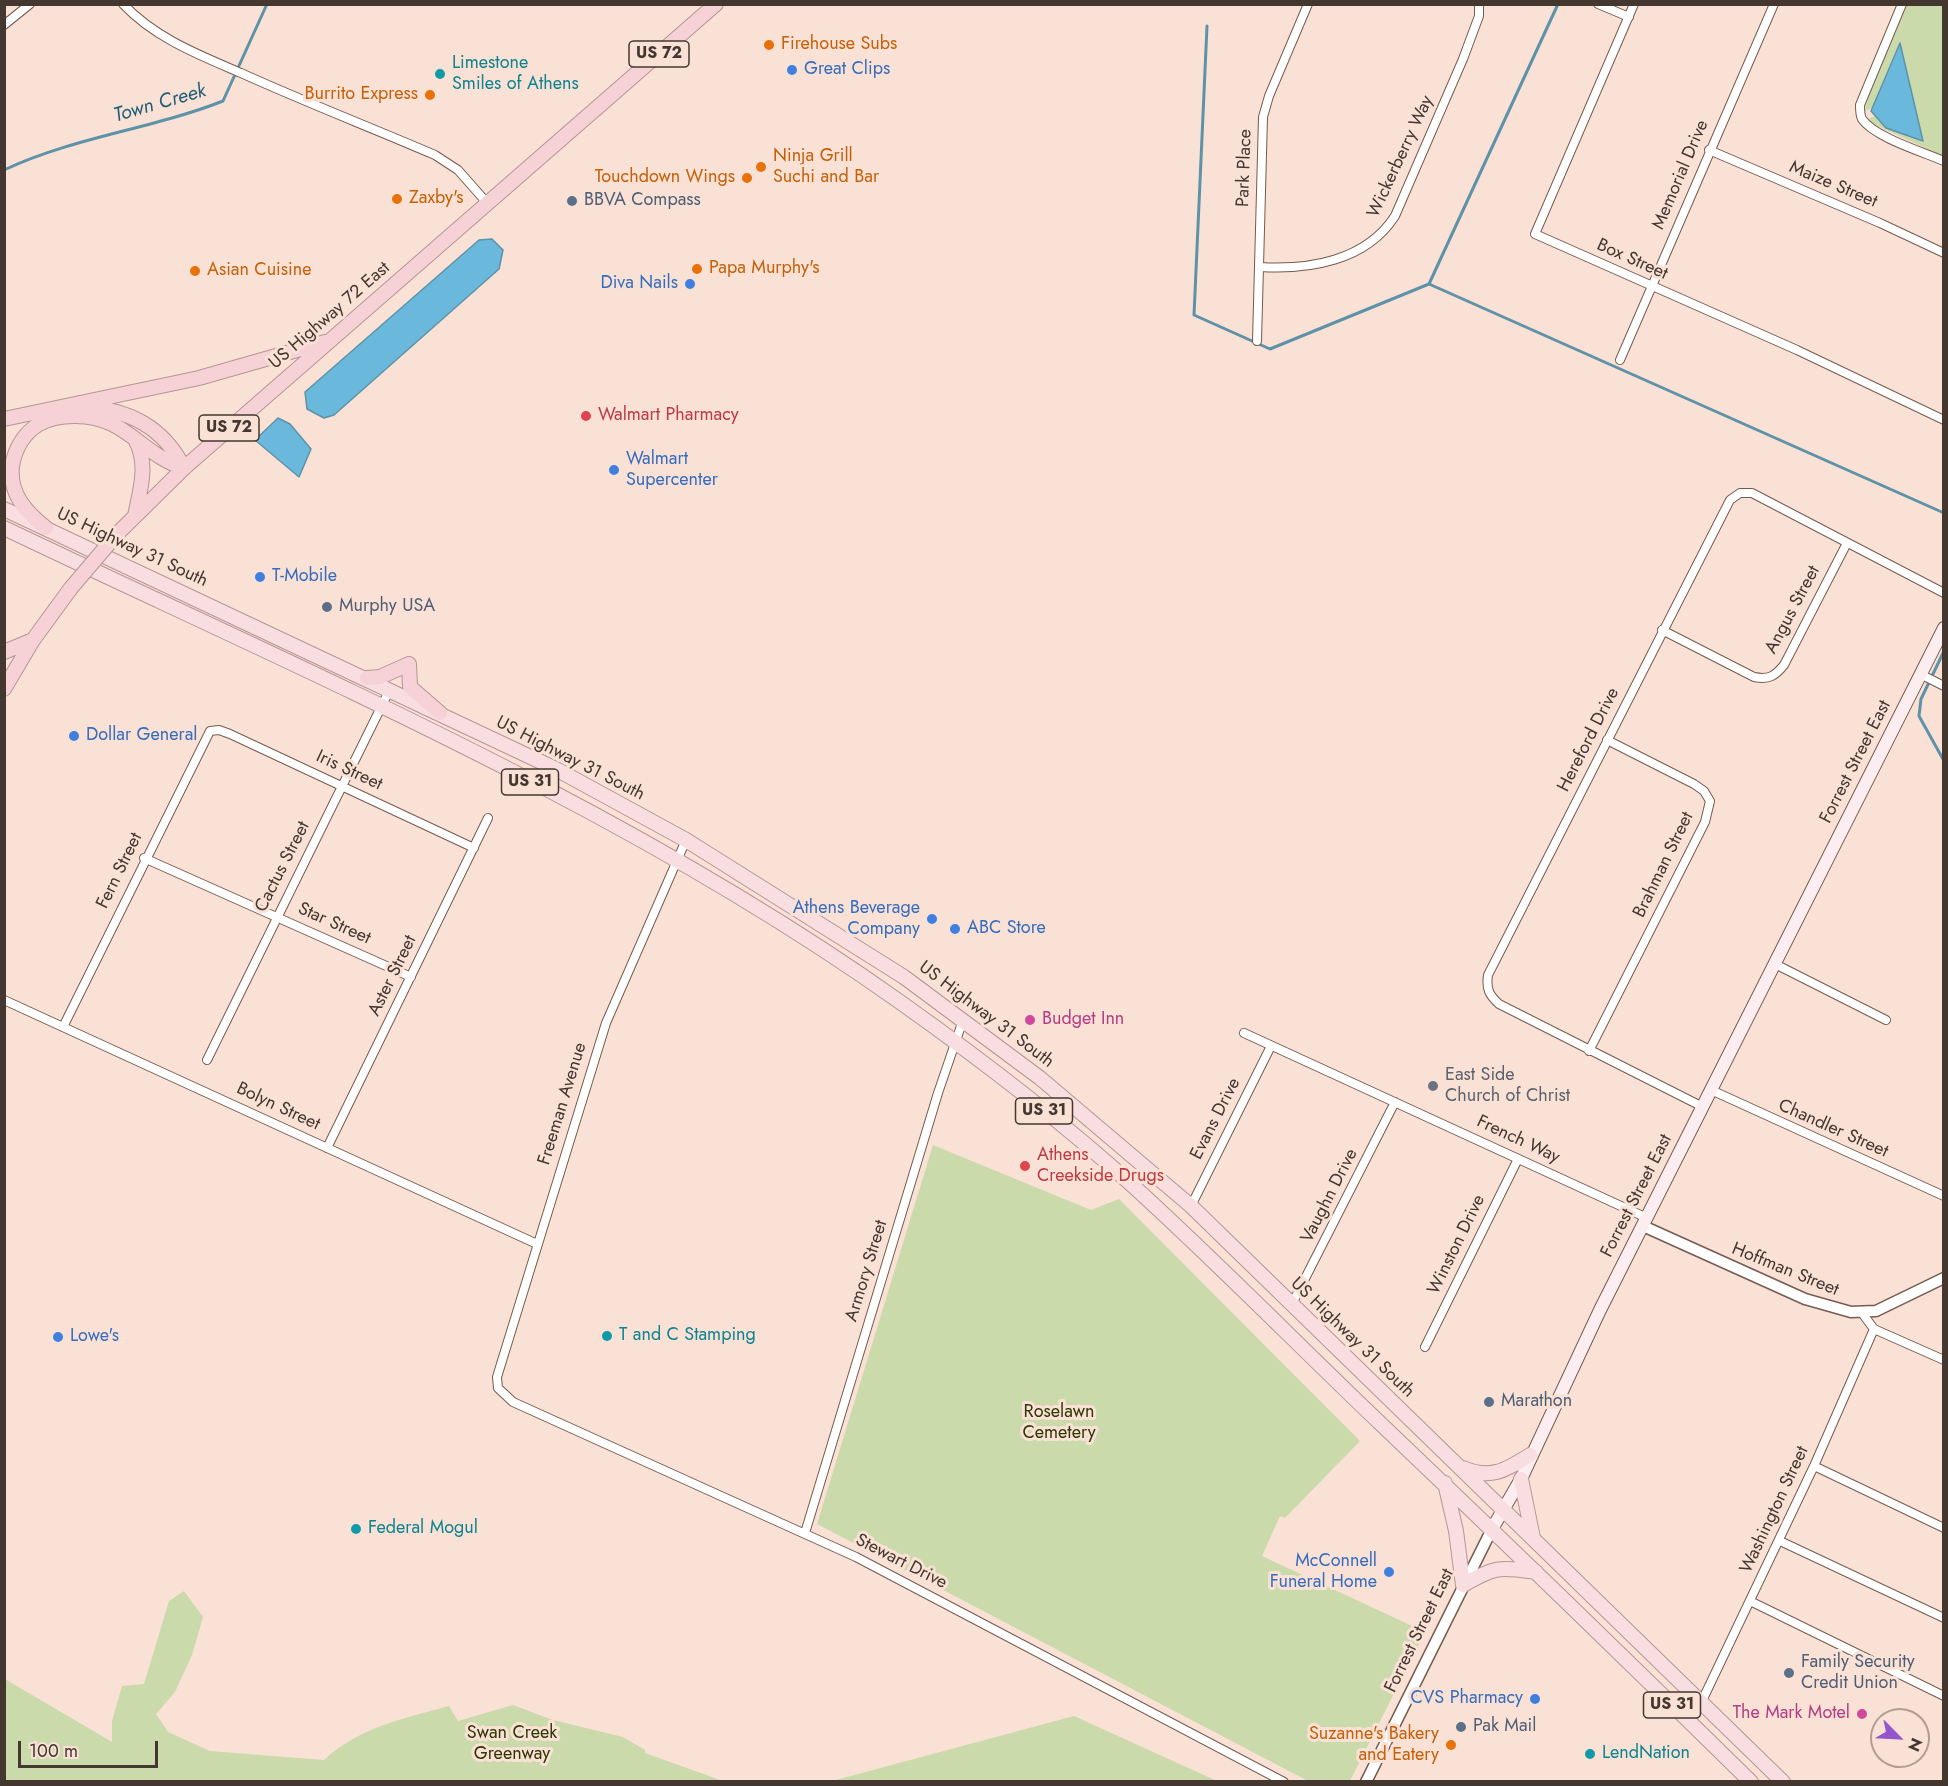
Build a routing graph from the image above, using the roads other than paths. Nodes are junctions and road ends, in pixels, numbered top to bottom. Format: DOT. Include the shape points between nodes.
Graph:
graph roads {
  1 [pos="30,4"];
  2 [pos="123,4"];
  3 [pos="716,4"];
  4 [pos="1308,4"];
  5 [pos="1479,4"];
  6 [pos="1598,4"];
  7 [pos="1634,4"];
  8 [pos="1774,4"];
  9 [pos="1902,4"];
  10 [pos="1629,17"];
  11 [pos="4,25"];
  12 [pos="1709,150"];
  13 [pos="1944,161"];
  14 [pos="488,204"];
  15 [pos="1944,253"];
  16 [pos="1260,267"];
  17 [pos="1651,287"];
  18 [pos="330,341"];
  19 [pos="1257,341"];
  20 [pos="1620,360"];
  21 [pos="69,406"];
  22 [pos="4,419"];
  23 [pos="1944,420"];
  24 [pos="130,433"];
  25 [pos="184,468"];
  26 [pos="4,508"];
  27 [pos="135,516"];
  28 [pos="4,528"];
  29 [pos="46,528"];
  30 [pos="1847,543"];
  31 [pos="1944,593"];
  32 [pos="1944,628"];
  33 [pos="1662,630"];
  34 [pos="33,640"];
  35 [pos="4,652"];
  36 [pos="1920,674"];
  37 [pos="367,678"];
  38 [pos="1944,686"];
  39 [pos="4,689"];
  40 [pos="390,689"];
  41 [pos="380,708"];
  42 [pos="440,713"];
  43 [pos="210,731"];
  44 [pos="1607,740"];
  45 [pos="342,787"];
  46 [pos="488,818"];
  47 [pos="686,840"];
  48 [pos="474,848"];
  49 [pos="144,858"];
  50 [pos="677,860"];
  51 [pos="276,916"];
  52 [pos="1775,964"];
  53 [pos="411,977"];
  54 [pos="4,1000"];
  55 [pos="963,1020"];
  56 [pos="1886,1020"];
  57 [pos="63,1027"];
  58 [pos="1244,1033"];
  59 [pos="957,1043"];
  60 [pos="1271,1046"];
  61 [pos="1589,1051"];
  62 [pos="207,1060"];
  63 [pos="1711,1090"];
  64 [pos="1395,1102"];
  65 [pos="1703,1107"];
  66 [pos="327,1148"];
  67 [pos="1518,1159"];
  68 [pos="1944,1196"];
  69 [pos="1191,1206"];
  70 [pos="1645,1222"];
  71 [pos="537,1244"];
  72 [pos="1944,1278"];
  73 [pos="1292,1304"];
  74 [pos="1862,1313"];
  75 [pos="1874,1329"];
  76 [pos="1425,1347"];
  77 [pos="1944,1360"];
  78 [pos="498,1388"];
  79 [pos="1530,1455"];
  80 [pos="1814,1466"];
  81 [pos="1459,1467"];
  82 [pos="1521,1479"];
  83 [pos="1445,1483"];
  84 [pos="1503,1510"];
  85 [pos="1492,1528"];
  86 [pos="1944,1528"];
  87 [pos="806,1533"];
  88 [pos="1534,1540"];
  89 [pos="1780,1541"];
  90 [pos="1536,1572"];
  91 [pos="1463,1585"];
  92 [pos="1750,1601"];
  93 [pos="1944,1618"];
  94 [pos="1944,1696"];
  95 [pos="1701,1703"];
  96 [pos="1284,1782"];
  97 [pos="1366,1782"];
  98 [pos="1751,1782"];
  99 [pos="1782,1782"];
  1 -- 11 [label="street"];
  2 -- 14 [label="street" via="158,34 200,55 435,155 458,170"];
  3 -- 14 [label="highway, US Highway 72 East / US 72"];
  4 -- 16 [label="street, Park Place" via="1263,117"];
  5 -- 16 [label="street, Wickerberry Way" via="1479,16 1463,59 1385,231 1364,248 1312,267"];
  6 -- 10 [label="street"];
  7 -- 10 [label="street, Box Street"];
  8 -- 12 [label="street, Memorial Drive"];
  9 -- 13 [label="street" via="1860,105 1860,117 1886,136"];
  10 -- 17 [label="street, Box Street" via="1535,234"];
  12 -- 15 [label="street, Maize Street"];
  12 -- 17 [label="street, Memorial Drive"];
  14 -- 18 [label="highway, US Highway 72 East / US 72"];
  16 -- 19 [label="street, Park Place"];
  17 -- 20 [label="street, Memorial Drive"];
  17 -- 23 [label="street, Box Street"];
  18 -- 21 [label="highway" via="233,369"];
  18 -- 25 [label="highway, US Highway 72 East / US 72"];
  21 -- 22 [label="highway"];
  21 -- 25 [label="highway" via="106,409 136,418 162,436"];
  24 -- 25 [label="highway" via="165,462"];
  24 -- 27 [label="highway" via="144,467"];
  24 -- 29 [label="highway" via="103,419 82,416 48,420 28,433 15,454 12,480 26,512"];
  25 -- 27 [label="highway, US Highway 72 East / US 72"];
  26 -- 29 [label="main road, US Highway 31 South / US 31"];
  27 -- 34 [label="highway, US Highway 72 East / US 72, bridge" via="71,588"];
  28 -- 41 [label="main road, US Highway 31 South / US 31"];
  29 -- 37 [label="main road, US Highway 31 South / US 31"];
  30 -- 31 [label="street, Hereford Drive"];
  30 -- 33 [label="street, Angus Street" via="1776,675 1765,680 1754,676"];
  30 -- 33 [label="street, Hereford Drive" via="1752,493 1740,493 1723,511"];
  32 -- 36 [label="main road, Forrest Street East"];
  33 -- 44 [label="street, Hereford Drive"];
  34 -- 35 [label="highway"];
  34 -- 39 [label="highway, US Highway 72 East / US 72"];
  36 -- 38 [label="street"];
  36 -- 52 [label="main road, Forrest Street East"];
  37 -- 40 [label="main road, US Highway 31 South / US 31"];
  37 -- 42 [label="highway" via="380,677 409,664 410,687"];
  40 -- 41 [label="street, Cactus Street"];
  40 -- 42 [label="main road, US Highway 31 South / US 31"];
  41 -- 45 [label="street, Cactus Street"];
  41 -- 50 [label="main road, US Highway 31 South / US 31"];
  42 -- 47 [label="main road, US Highway 31 South / US 31"];
  43 -- 45 [label="street, Iris Street" via="230,734"];
  43 -- 49 [label="street, Fern Street"];
  44 -- 61 [label="street, Hereford Drive" via="1488,975 1486,986 1499,1004"];
  44 -- 61 [label="street, Brahman Street" via="1694,784 1710,801 1705,822"];
  45 -- 48 [label="street, Iris Street"];
  45 -- 51 [label="street, Cactus Street"];
  46 -- 48 [label="street, Aster Street"];
  47 -- 50 [label="street, Freeman Avenue"];
  47 -- 55 [label="main road, US Highway 31 South / US 31" via="904,977"];
  48 -- 53 [label="street, Aster Street"];
  49 -- 51 [label="street, Star Street"];
  49 -- 57 [label="street, Fern Street"];
  50 -- 59 [label="main road, US Highway 31 South / US 31" via="881,989"];
  50 -- 71 [label="street, Freeman Avenue" via="606,1023"];
  51 -- 53 [label="street, Star Street"];
  51 -- 62 [label="street, Cactus Street"];
  52 -- 56 [label="street"];
  52 -- 63 [label="main road, Forrest Street East"];
  53 -- 66 [label="street, Aster Street"];
  54 -- 57 [label="street, Bolyn Street"];
  55 -- 59 [label="street, Armory Street"];
  55 -- 69 [label="main road, US Highway 31 South / US 31" via="1096,1123"];
  57 -- 66 [label="street, Bolyn Street"];
  58 -- 60 [label="street, French Way"];
  59 -- 83 [label="main road, US Highway 31 South / US 31" via="1129,1182"];
  59 -- 87 [label="street, Armory Street" via="938,1093"];
  60 -- 64 [label="street, French Way"];
  60 -- 69 [label="street, Evans Drive"];
  61 -- 65 [label="street, Hereford Drive"];
  63 -- 65 [label="main road, Forrest Street East"];
  63 -- 68 [label="street, Chandler Street"];
  64 -- 67 [label="street, French Way"];
  64 -- 73 [label="street, Vaughn Drive"];
  65 -- 70 [label="main road, Forrest Street East"];
  66 -- 71 [label="street, Bolyn Street"];
  67 -- 70 [label="street, French Way"];
  67 -- 76 [label="street, Winston Drive"];
  69 -- 73 [label="main road, US Highway 31 South / US 31"];
  70 -- 74 [label="street, Hoffman Street" via="1805,1299"];
  70 -- 79 [label="main road, Forrest Street East"];
  71 -- 78 [label="street, Freeman Avenue" via="497,1377"];
  72 -- 74 [label="street" via="1876,1311"];
  73 -- 81 [label="main road, US Highway 31 South / US 31"];
  74 -- 75 [label="street"];
  75 -- 77 [label="street"];
  75 -- 80 [label="street, Washington Street"];
  78 -- 87 [label="street, Stewart Drive" via="513,1402"];
  79 -- 81 [label="main road" via="1490,1475"];
  79 -- 82 [label="main road, Forrest Street East"];
  80 -- 86 [label="street"];
  80 -- 89 [label="street, Washington Street"];
  81 -- 84 [label="main road, US Highway 31 South / US 31"];
  82 -- 84 [label="main road, Forrest Street East"];
  82 -- 88 [label="main road"];
  83 -- 85 [label="main road, US Highway 31 South / US 31"];
  83 -- 91 [label="main road"];
  84 -- 85 [label="main road, Forrest Street East"];
  84 -- 88 [label="main road, US Highway 31 South / US 31"];
  85 -- 90 [label="main road, US Highway 31 South / US 31"];
  85 -- 91 [label="street, Forrest Street East"];
  87 -- 96 [label="street, Stewart Drive"];
  88 -- 95 [label="main road, US Highway 31 South / US 31"];
  89 -- 92 [label="street, Washington Street"];
  89 -- 93 [label="street"];
  90 -- 91 [label="main road" via="1490,1569"];
  90 -- 98 [label="main road, US Highway 31 South / US 31"];
  91 -- 97 [label="street, Forrest Street East"];
  92 -- 94 [label="street"];
  92 -- 95 [label="street, Washington Street"];
  95 -- 99 [label="main road, US Highway 31 South / US 31"];
}
